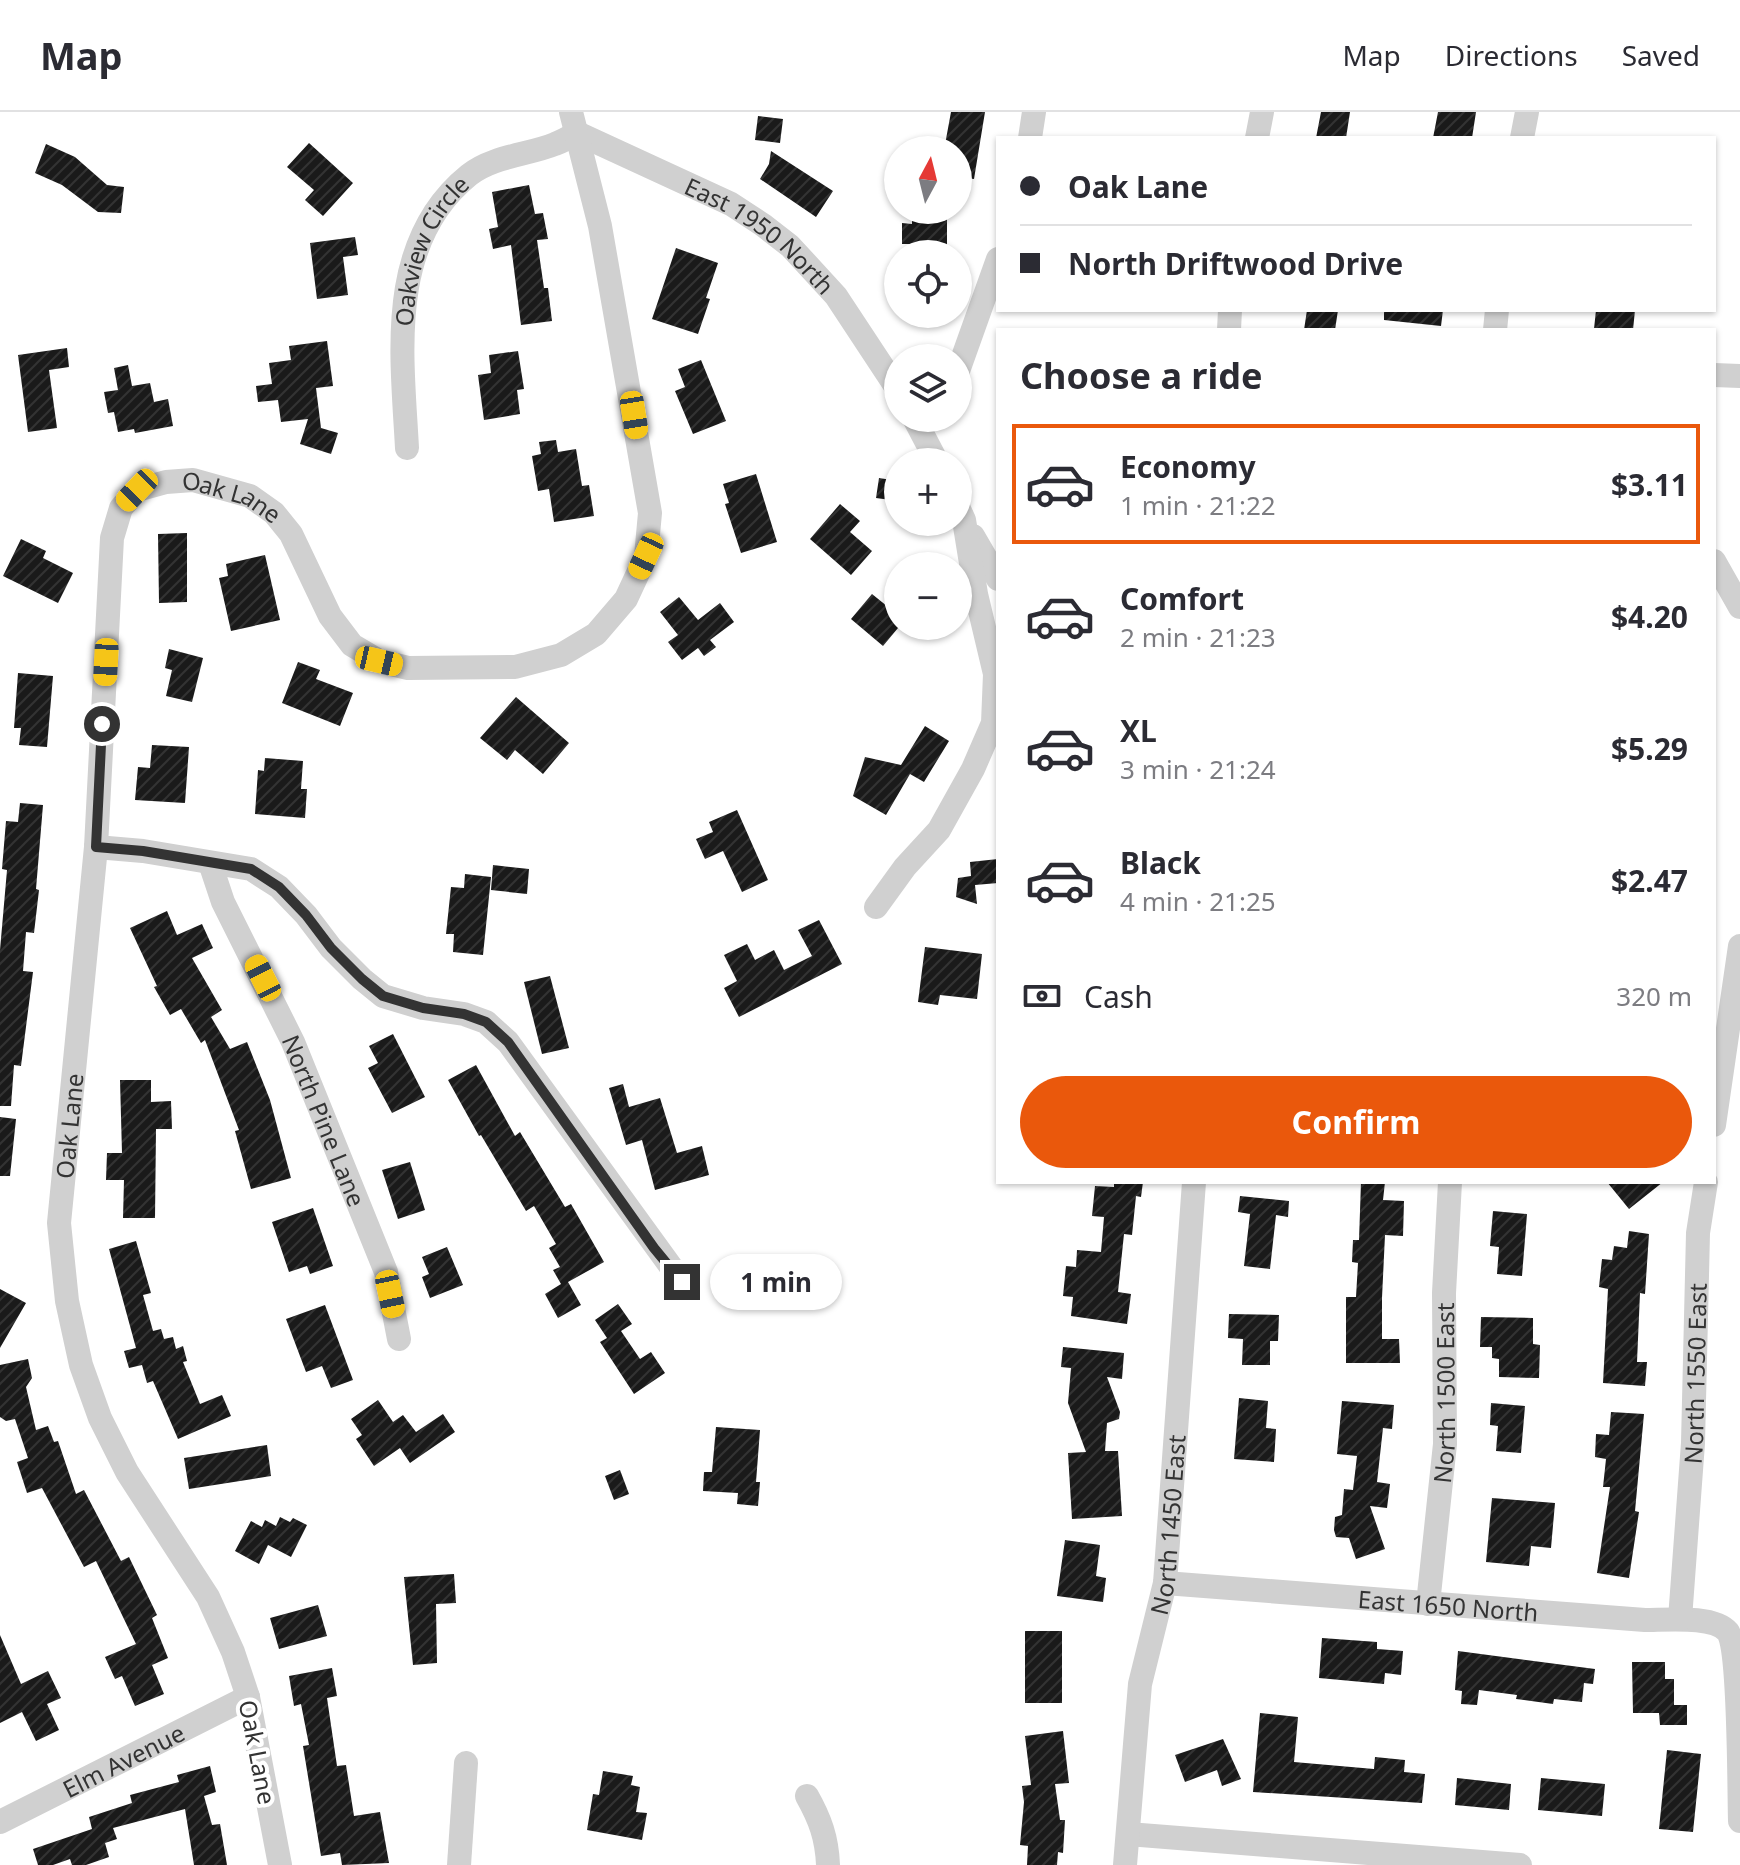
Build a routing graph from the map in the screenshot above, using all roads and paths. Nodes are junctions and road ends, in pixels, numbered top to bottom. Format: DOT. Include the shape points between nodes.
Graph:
graph roads {
  1 [pos="1034,112"];
  2 [pos="1262,112"];
  3 [pos="1527,112"];
  4 [pos="574,122"];
  5 [pos="1030,136"];
  6 [pos="1257,136"];
  7 [pos="1522,136"];
  8 [pos="996,265"];
  9 [pos="968,344"];
  10 [pos="884,369"];
  11 [pos="1716,375"];
  12 [pos="1740,376"];
  13 [pos="407,448"];
  14 [pos="972,533"];
  15 [pos="965,536"];
  16 [pos="1716,565"];
  17 [pos="996,575"];
  18 [pos="1740,607"];
  19 [pos="96,847"];
  20 [pos="210,863"];
  21 [pos="876,907"];
  22 [pos="1740,946"];
  23 [pos="1716,1111"];
  24 [pos="1194,1184"];
  25 [pos="1450,1184"];
  26 [pos="1706,1184"];
  27 [pos="682,1282"];
  28 [pos="399,1339"];
  29 [pos="1165,1583"];
  30 [pos="1428,1604"];
  31 [pos="1680,1619"];
  32 [pos="248,1697"];
  33 [pos="466,1763"];
  34 [pos="807,1796"];
  35 [pos="3,1814"];
  36 [pos="1740,1821"];
  37 [pos="1128,1834"];
  38 [pos="280,1865"];
  39 [pos="459,1865"];
  40 [pos="828,1865"];
  41 [pos="1125,1865"];
  42 [pos="1520,1865"];
  1 -- 5 [label="street"];
  2 -- 6 [label="street"];
  3 -- 7 [label="street"];
  4 -- 10 [label="street, East 1950 North" via="731,204 790,246 836,296"];
  4 -- 13 [label="street, Oakview Circle" via="554,145 471,173 422,234 407,274 402,353"];
  4 -- 19 [label="street, Oak Lane" via="600,226 650,513 646,556 626,599 596,634 561,655 515,667 408,668 379,661 352,645 330,616 291,534 250,496 193,480 137,490 121,508 112,538"];
  8 -- 9 [label="street"];
  11 -- 12 [label="street"];
  14 -- 17 [label="street"];
  15 -- 21 [label="street" via="995,674 993,723 939,830"];
  16 -- 18 [label="street"];
  19 -- 20 [label="street"];
  19 -- 32 [label="street, Oak Lane" via="59,1223 67,1301 100,1418 127,1472 208,1597"];
  20 -- 27 [label="street" via="251,869 279,887 331,948 383,996 486,1022 508,1042"];
  20 -- 28 [label="street, North Pine Lane" via="223,902 293,1042 386,1272"];
  22 -- 23 [label="street"];
  24 -- 29 [label="street, North 1450 East"];
  25 -- 30 [label="street, North 1500 East" via="1445,1444"];
  26 -- 31 [label="street, North 1550 East" via="1698,1233 1693,1443"];
  29 -- 30 [label="street, East 1650 North"];
  29 -- 37 [label="street, North 1450 East" via="1140,1684"];
  30 -- 31 [label="street, East 1650 North"];
  31 -- 36 [label="street, East 1650 North" via="1707,1622 1729,1633 1737,1660"];
  32 -- 35 [label="street, Elm Avenue"];
  32 -- 38 [label="street, Oak Lane"];
  33 -- 39 [label="street"];
  34 -- 40 [label="street" via="821,1820"];
  37 -- 41 [label="street, North 1450 East"];
  37 -- 42 [label="street"];
}
